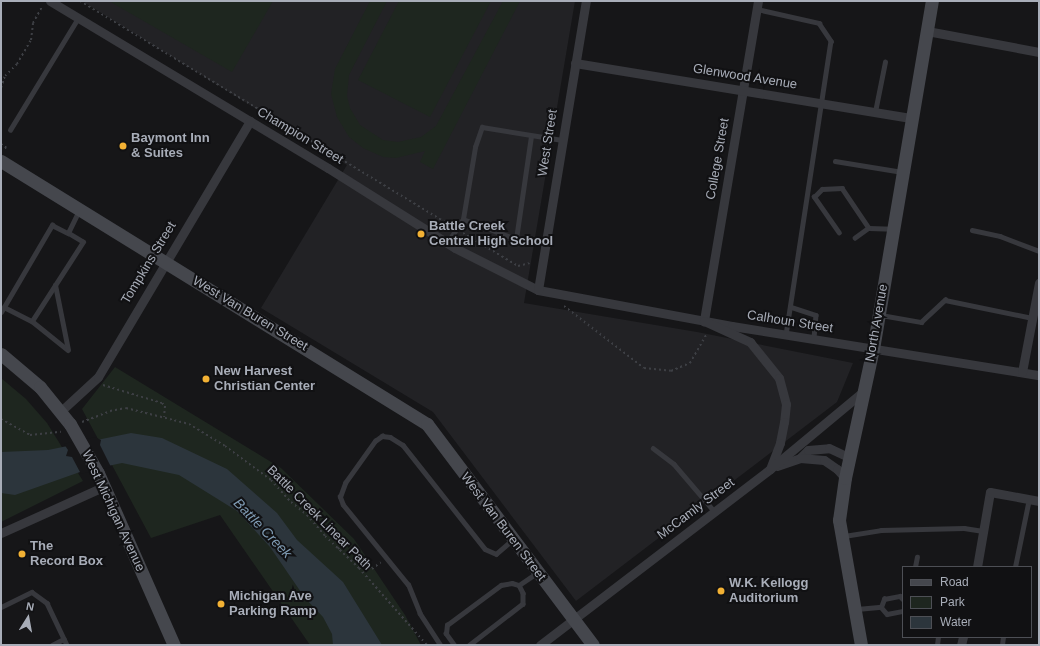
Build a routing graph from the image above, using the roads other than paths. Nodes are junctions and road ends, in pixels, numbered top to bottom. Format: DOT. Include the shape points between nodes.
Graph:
graph roads {
  1 [pos="50,1"];
  2 [pos="586,1"];
  3 [pos="932,1"];
  4 [pos="757,5"];
  5 [pos="78,18"];
  6 [pos="926,31"];
  7 [pos="1039,52"];
  8 [pos="885,62"];
  9 [pos="575,63"];
  10 [pos="742,89"];
  11 [pos="822,103"];
  12 [pos="876,112"];
  13 [pos="911,118"];
  14 [pos="250,120"];
  15 [pos="10,130"];
  16 [pos="531,136"];
  17 [pos="562,140"];
  18 [pos="835,161"];
  19 [pos="1,162"];
  20 [pos="902,172"];
  21 [pos="812,196"];
  22 [pos="80,209"];
  23 [pos="463,219"];
  24 [pos="869,228"];
  25 [pos="894,230"];
  26 [pos="972,230"];
  27 [pos="68,233"];
  28 [pos="839,233"];
  29 [pos="855,238"];
  30 [pos="447,243"];
  31 [pos="1039,251"];
  32 [pos="164,262"];
  33 [pos="1039,284"];
  34 [pos="55,285"];
  35 [pos="538,290"];
  36 [pos="4,307"];
  37 [pos="791,307"];
  38 [pos="1,312"];
  39 [pos="879,314"];
  40 [pos="1033,318"];
  41 [pos="32,321"];
  42 [pos="704,321"];
  43 [pos="786,334"];
  44 [pos="814,339"];
  45 [pos="873,349"];
  46 [pos="1,354"];
  47 [pos="1022,372"];
  48 [pos="1039,375"];
  49 [pos="865,390"];
  50 [pos="61,411"];
  51 [pos="653,448"];
  52 [pos="800,458"];
  53 [pos="850,458"];
  54 [pos="770,469"];
  55 [pos="845,478"];
  56 [pos="103,487"];
  57 [pos="1029,499"];
  58 [pos="1039,501"];
  59 [pos="715,512"];
  60 [pos="983,531"];
  61 [pos="1,534"];
  62 [pos="842,536"];
  63 [pos="512,540"];
  64 [pos="917,557"];
  65 [pos="916,566"];
  66 [pos="977,566"];
  67 [pos="1015,566"];
  68 [pos="538,572"];
  69 [pos="519,585"];
  70 [pos="902,598"];
  71 [pos="1,607"];
  72 [pos="881,607"];
  73 [pos="855,609"];
  74 [pos="902,611"];
  75 [pos="574,619"];
  76 [pos="64,639"];
  77 [pos="52,645"];
  78 [pos="67,645"];
  79 [pos="174,645"];
  80 [pos="440,645"];
  81 [pos="454,645"];
  82 [pos="470,645"];
  83 [pos="540,645"];
  84 [pos="593,645"];
  85 [pos="861,645"];
  1 -- 5 [label="street, Champion Street"];
  2 -- 9 [label="street, West Street"];
  3 -- 6 [label="street, North Avenue"];
  4 -- 10 [label="street, College Street"];
  4 -- 11 [label="lane" via="819,23 827,32 831,41"];
  5 -- 14 [label="street, Champion Street"];
  5 -- 15 [label="lane"];
  6 -- 7 [label="street"];
  6 -- 13 [label="street, North Avenue"];
  8 -- 12 [label="lane"];
  9 -- 10 [label="street, Glenwood Avenue"];
  9 -- 17 [label="street, West Street"];
  10 -- 11 [label="street, Glenwood Avenue"];
  10 -- 42 [label="street, College Street"];
  11 -- 12 [label="street, Glenwood Avenue"];
  11 -- 21 [label="lane"];
  12 -- 13 [label="street, Glenwood Avenue"];
  13 -- 20 [label="street, North Avenue"];
  14 -- 30 [label="street, Champion Street"];
  14 -- 32 [label="street, Tompkins Street"];
  16 -- 17 [label="lane"];
  16 -- 23 [label="lane" via="482,128 475,147"];
  16 -- 23 [label="lane" via="516,239"];
  17 -- 35 [label="street, West Street"];
  18 -- 20 [label="lane"];
  19 -- 22 [label="street, West Van Buren Street"];
  20 -- 25 [label="street, North Avenue"];
  21 -- 24 [label="lane" via="822,189 842,188"];
  21 -- 28 [label="lane"];
  21 -- 37 [label="lane"];
  22 -- 27 [label="lane"];
  22 -- 32 [label="street, West Van Buren Street"];
  23 -- 30 [label="lane"];
  24 -- 25 [label="lane"];
  24 -- 29 [label="lane"];
  25 -- 39 [label="street, North Avenue"];
  26 -- 31 [label="lane" via="1000,236"];
  27 -- 34 [label="lane" via="83,242"];
  27 -- 36 [label="lane" via="52,225"];
  30 -- 35 [label="street, Champion Street"];
  32 -- 50 [label="street, Tompkins Street" via="98,377"];
  32 -- 63 [label="street, West Van Buren Street" via="427,424"];
  33 -- 40 [label="street"];
  34 -- 41 [label="lane"];
  34 -- 41 [label="lane" via="68,350"];
  35 -- 42 [label="street, Calhoun Street"];
  36 -- 38 [label="lane"];
  36 -- 41 [label="lane"];
  37 -- 43 [label="lane"];
  37 -- 44 [label="lane" via="816,315"];
  39 -- 40 [label="lane" via="921,322 945,300"];
  39 -- 45 [label="street, North Avenue"];
  40 -- 47 [label="street"];
  42 -- 43 [label="street, Calhoun Street"];
  42 -- 54 [label="street" via="750,342 779,378 786,404 780,443"];
  43 -- 44 [label="street, Calhoun Street"];
  44 -- 45 [label="street, Calhoun Street"];
  45 -- 47 [label="street, Calhoun Street"];
  45 -- 49 [label="street, North Avenue"];
  46 -- 50 [label="street, West Michigan Avenue" via="40,387"];
  47 -- 48 [label="street, Calhoun Street"];
  49 -- 53 [label="street, North Avenue"];
  49 -- 54 [label="street, McCamly Street"];
  50 -- 56 [label="street, West Michigan Avenue, bridge" via="98,473"];
  51 -- 59 [label="lane" via="674,464"];
  52 -- 53 [label="street" via="808,450 829,448"];
  52 -- 54 [label="street"];
  52 -- 55 [label="street" via="824,460"];
  53 -- 55 [label="street, North Avenue"];
  54 -- 59 [label="street, McCamly Street"];
  55 -- 62 [label="street, North Avenue" via="839,520"];
  56 -- 61 [label="street"];
  56 -- 79 [label="street, West Michigan Avenue"];
  57 -- 58 [label="street"];
  57 -- 60 [label="street" via="990,492"];
  57 -- 67 [label="lane"];
  59 -- 75 [label="street, McCamly Street"];
  60 -- 62 [label="lane" via="964,528 880,530"];
  60 -- 66 [label="street"];
  62 -- 73 [label="street, North Avenue"];
  63 -- 68 [label="street, West Van Buren Street"];
  63 -- 80 [label="lane" via="496,554 485,549 403,445 390,436 382,436 375,441 345,483 340,496 347,511 408,586 420,614"];
  64 -- 65 [label="lane"];
  68 -- 69 [label="lane"];
  68 -- 75 [label="street, West Van Buren Street"];
  69 -- 81 [label="lane" via="501,585 447,625 446,634"];
  69 -- 82 [label="lane" via="523,593 523,604"];
  70 -- 72 [label="lane" via="900,596 884,599"];
  71 -- 76 [label="lane" via="32,592 47,603"];
  72 -- 73 [label="lane"];
  72 -- 74 [label="lane" via="887,614"];
  73 -- 85 [label="street, North Avenue"];
  75 -- 83 [label="street, McCamly Street"];
  75 -- 84 [label="street, West Van Buren Street"];
  76 -- 77 [label="lane"];
  76 -- 78 [label="lane"];
}
